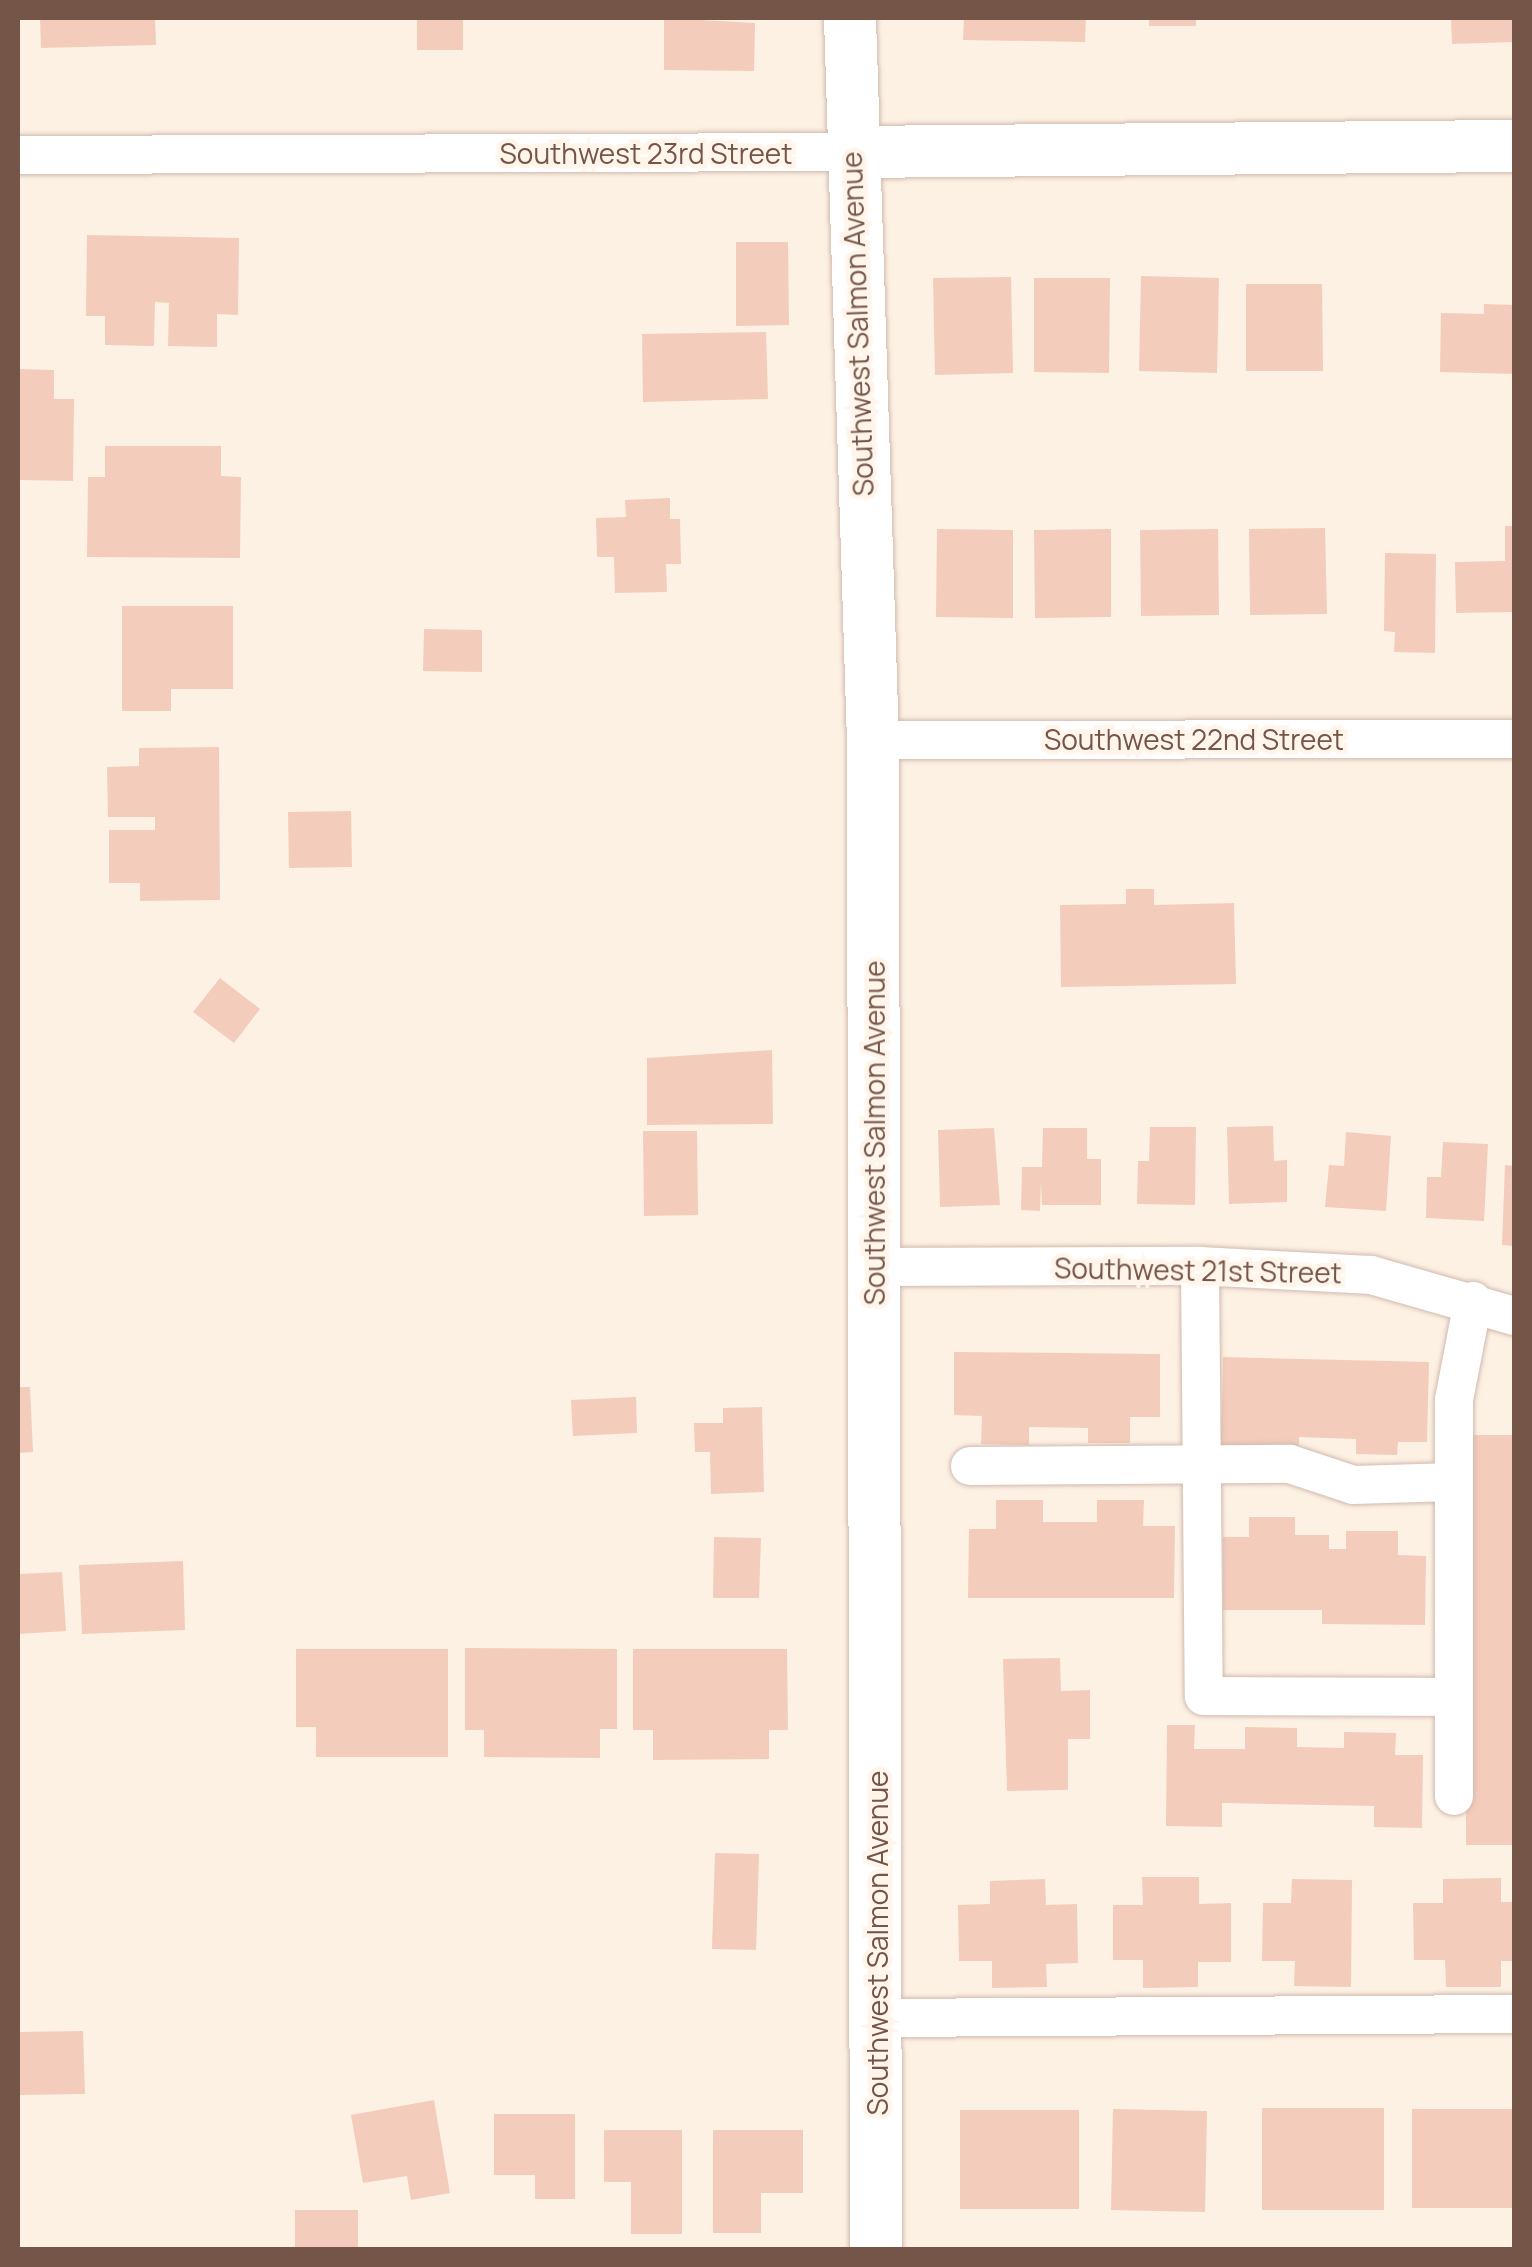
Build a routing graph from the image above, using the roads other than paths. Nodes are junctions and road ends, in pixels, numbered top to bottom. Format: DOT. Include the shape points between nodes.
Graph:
graph roads {
  1 [pos="850,18"];
  2 [pos="1514,146"];
  3 [pos="850,152"];
  4 [pos="18,155"];
  5 [pos="1514,739"];
  6 [pos="873,740"];
  7 [pos="1200,1266"];
  8 [pos="874,1267"];
  9 [pos="1473,1301"];
  10 [pos="1514,1316"];
  11 [pos="970,1466"];
  12 [pos="1203,1470"];
  13 [pos="1453,1482"];
  14 [pos="1454,1697"];
  15 [pos="1454,1796"];
  16 [pos="1514,2014"];
  17 [pos="878,2018"];
  18 [pos="876,2250"];
  1 -- 3 [label="main road, Southwest Salmon Avenue"];
  2 -- 3 [label="main road, Southwest 23rd Street"];
  3 -- 4 [label="street, Southwest 23rd Street"];
  3 -- 6 [label="main road, Southwest Salmon Avenue"];
  5 -- 6 [label="street, Southwest 22nd Street"];
  6 -- 8 [label="main road, Southwest Salmon Avenue"];
  7 -- 8 [label="street, Southwest 21st Street"];
  7 -- 9 [label="street, Southwest 21st Street" via="1371,1275"];
  7 -- 12 [label="street"];
  8 -- 17 [label="main road, Southwest Salmon Avenue"];
  9 -- 10 [label="street, Southwest 21st Street"];
  9 -- 13 [label="street" via="1454,1400"];
  11 -- 12 [label="street"];
  12 -- 13 [label="street" via="1290,1464 1353,1485"];
  12 -- 14 [label="street" via="1204,1696"];
  13 -- 14 [label="street"];
  14 -- 15 [label="street"];
  16 -- 17 [label="street"];
  17 -- 18 [label="main road, Southwest Salmon Avenue"];
}
